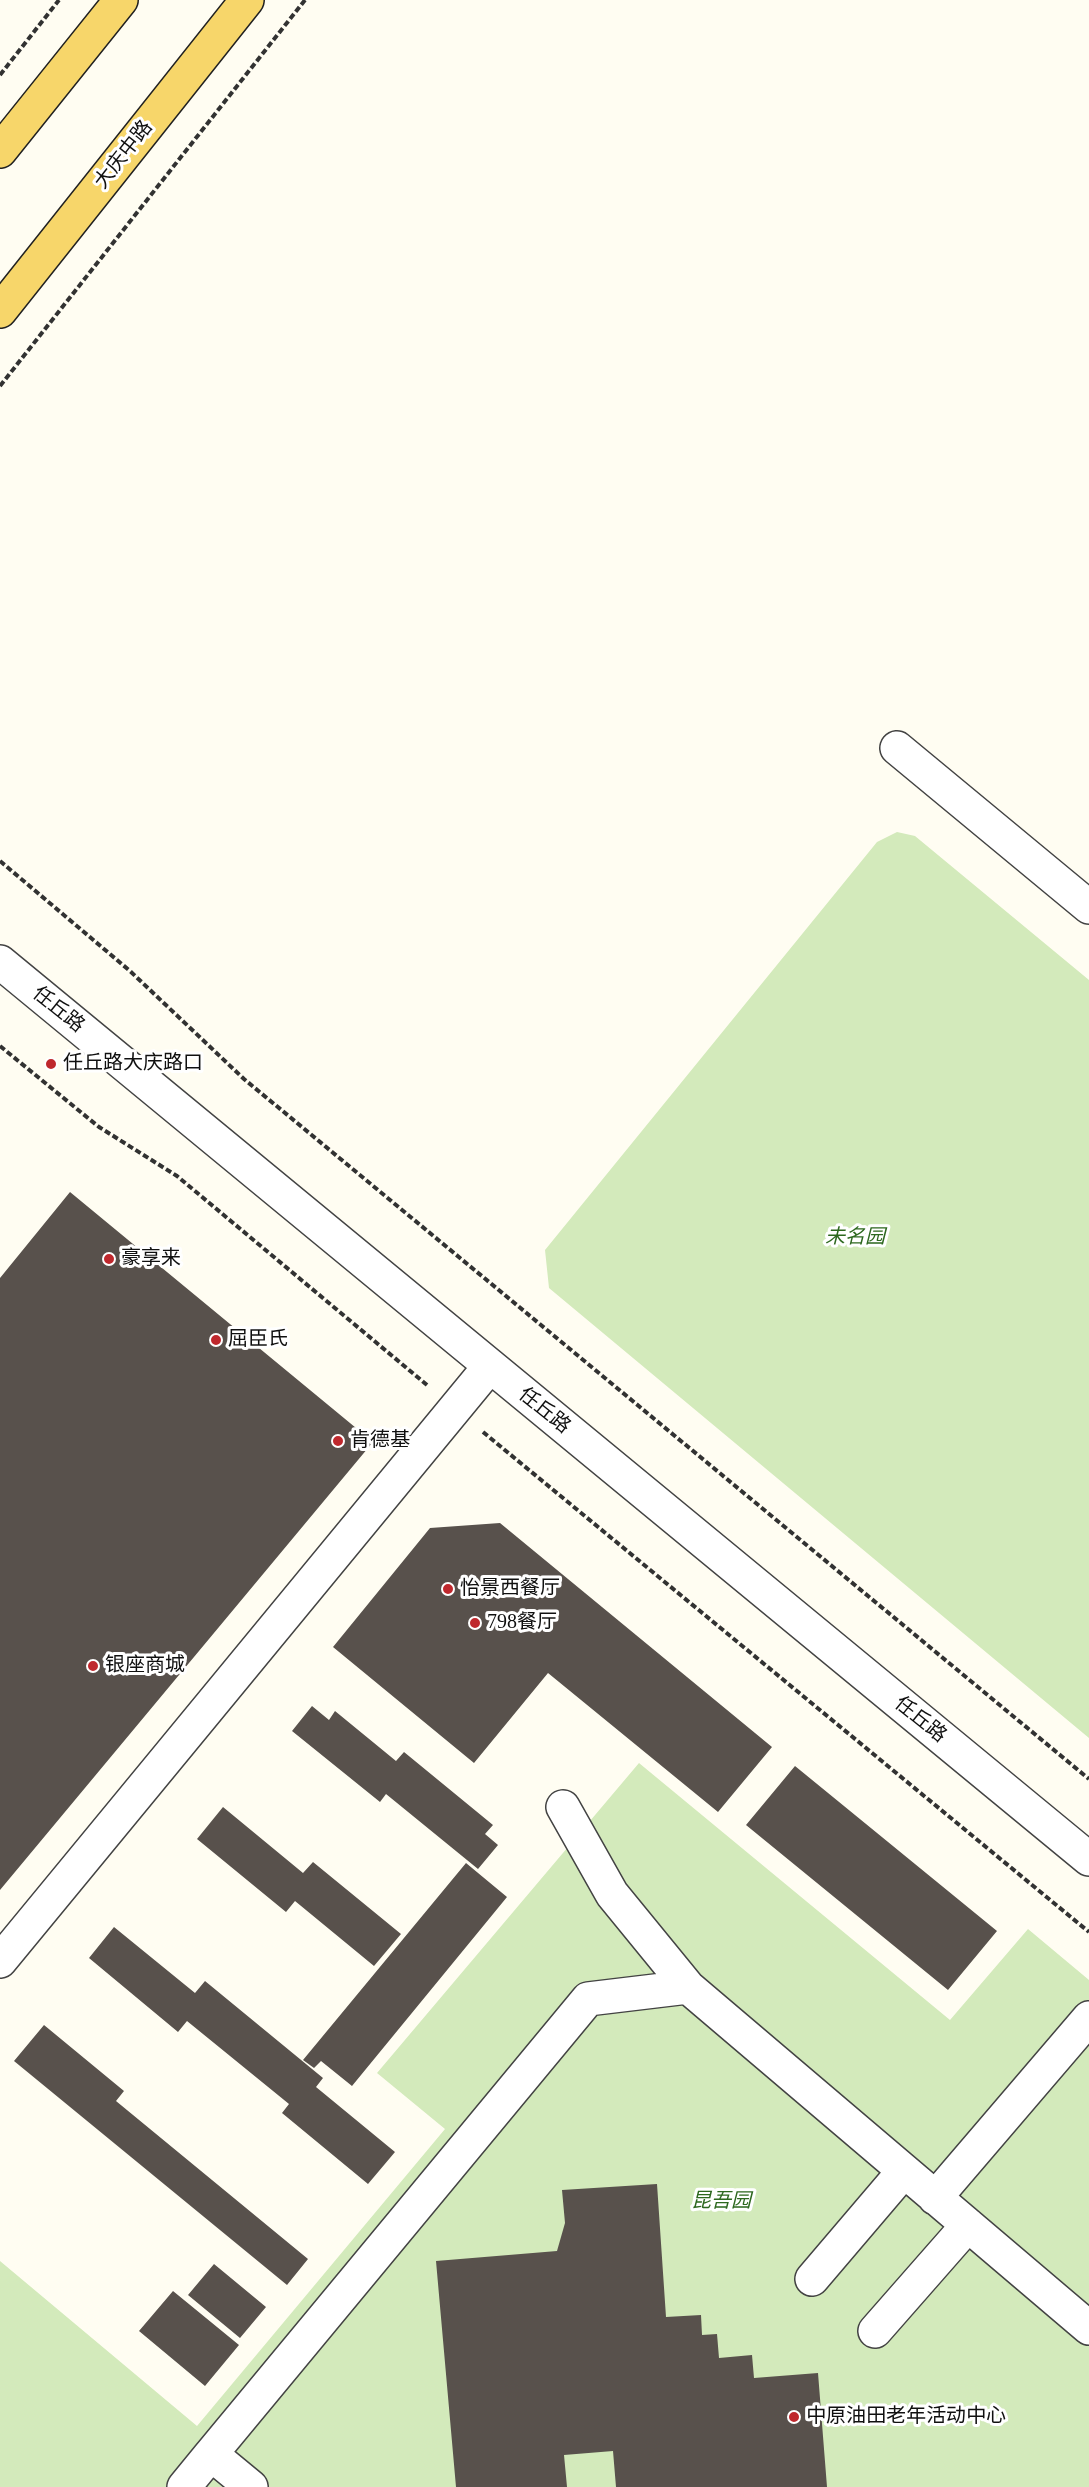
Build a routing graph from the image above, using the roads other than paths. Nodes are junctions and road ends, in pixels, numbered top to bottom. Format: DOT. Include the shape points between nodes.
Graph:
graph roads {
  1 [pos="121,0"];
  2 [pos="247,0"];
  3 [pos="0,151"];
  4 [pos="0,311"];
  5 [pos="897,748"];
  6 [pos="1089,907"];
  7 [pos="0,962"];
  8 [pos="490,1366"];
  9 [pos="563,1807"];
  10 [pos="1089,1859"];
  11 [pos="0,1961"];
  12 [pos="688,1988"];
  13 [pos="1089,2018"];
  14 [pos="904,2171"];
  15 [pos="935,2198"];
  16 [pos="968,2225"];
  17 [pos="813,2279"];
  18 [pos="1089,2328"];
  19 [pos="875,2331"];
  20 [pos="211,2454"];
  21 [pos="184,2487"];
  22 [pos="251,2487"];
  1 -- 3 [label="main road"];
  2 -- 4 [label="main road, 大庆中路"];
  5 -- 6 [label="street"];
  7 -- 8 [label="street, 任丘路"];
  8 -- 10 [label="street, 任丘路"];
  8 -- 11 [label="street"];
  9 -- 12 [label="street" via="612,1894"];
  12 -- 14 [label="street"];
  12 -- 20 [label="street" via="588,1999"];
  13 -- 15 [label="street"];
  14 -- 15 [label="street"];
  14 -- 17 [label="street"];
  15 -- 16 [label="street"];
  16 -- 18 [label="street"];
  16 -- 19 [label="street"];
  20 -- 21 [label="street"];
  20 -- 22 [label="street"];
}
